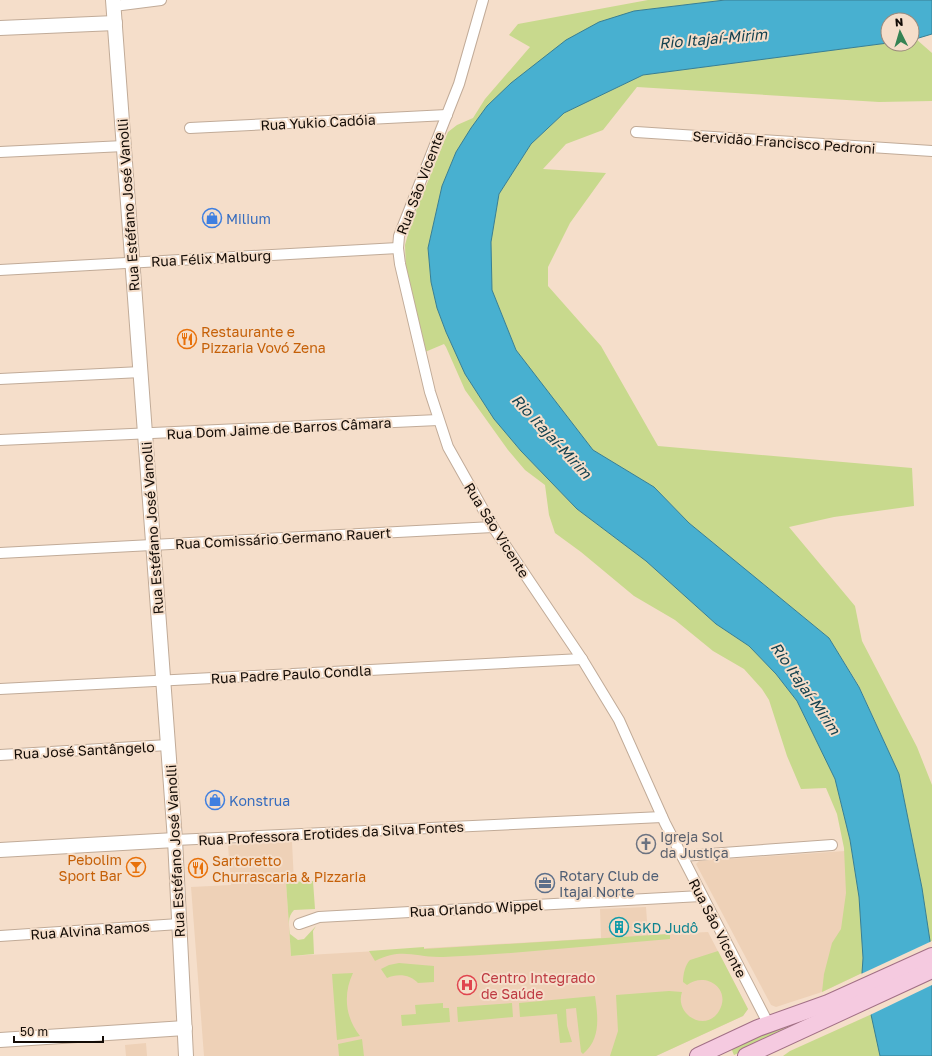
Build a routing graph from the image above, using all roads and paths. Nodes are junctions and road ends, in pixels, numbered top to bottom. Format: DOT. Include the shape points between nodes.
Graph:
graph roads {
  1 [pos="161,0"];
  2 [pos="483,0"];
  3 [pos="114,3"];
  4 [pos="115,22"];
  5 [pos="0,28"];
  6 [pos="447,115"];
  7 [pos="190,128"];
  8 [pos="636,132"];
  9 [pos="124,146"];
  10 [pos="932,151"];
  11 [pos="0,152"];
  12 [pos="398,248"];
  13 [pos="133,263"];
  14 [pos="0,270"];
  15 [pos="141,372"];
  16 [pos="0,379"];
  17 [pos="438,420"];
  18 [pos="145,434"];
  19 [pos="0,440"];
  20 [pos="493,528"];
  21 [pos="153,545"];
  22 [pos="0,553"];
  23 [pos="582,659"];
  24 [pos="164,680"];
  25 [pos="0,688"];
  26 [pos="168,745"];
  27 [pos="0,755"];
  28 [pos="662,817"];
  29 [pos="175,840"];
  30 [pos="832,845"];
  31 [pos="0,850"];
  32 [pos="682,856"];
  33 [pos="702,896"];
  34 [pos="179,924"];
  35 [pos="299,924"];
  36 [pos="0,936"];
  37 [pos="932,956"];
  38 [pos="932,970"];
  39 [pos="831,1010"];
  40 [pos="769,1025"];
  41 [pos="184,1028"];
  42 [pos="0,1040"];
  43 [pos="764,1052"];
  44 [pos="186,1056"];
  45 [pos="698,1056"];
  46 [pos="746,1056"];
  1 -- 3 [label="street"];
  2 -- 6 [label="street, Rua São Vicente" via="464,69"];
  3 -- 4 [label="main road, Rua Estéfano José Vanolli"];
  4 -- 5 [label="main road"];
  4 -- 9 [label="main road, Rua Estéfano José Vanolli"];
  6 -- 7 [label="street, Rua Yukio Cadóia"];
  6 -- 12 [label="street, Rua São Vicente" via="404,222"];
  8 -- 10 [label="street, Servidão Francisco Pedroni"];
  9 -- 11 [label="street"];
  9 -- 13 [label="main road, Rua Estéfano José Vanolli"];
  12 -- 13 [label="street, Rua Félix Malburg"];
  12 -- 17 [label="street, Rua São Vicente"];
  13 -- 14 [label="street, Rua Félix Malburg"];
  13 -- 15 [label="main road, Rua Estéfano José Vanolli"];
  15 -- 16 [label="street"];
  15 -- 18 [label="main road, Rua Estéfano José Vanolli"];
  17 -- 18 [label="street, Rua Dom Jaime de Barros Câmara"];
  17 -- 20 [label="street, Rua São Vicente" via="448,446"];
  18 -- 19 [label="street, Rua Dom Jaime de Barros Câmara"];
  18 -- 21 [label="main road, Rua Estéfano José Vanolli"];
  20 -- 21 [label="street, Rua Comissário Germano Rauert"];
  20 -- 23 [label="street, Rua São Vicente"];
  21 -- 22 [label="street, Rua Comissário Germano Rauert"];
  21 -- 24 [label="main road, Rua Estéfano José Vanolli"];
  23 -- 24 [label="street, Rua Padre Paulo Condla"];
  23 -- 28 [label="street, Rua São Vicente" via="619,720"];
  24 -- 25 [label="street, Rua Padre Paulo Condla"];
  24 -- 26 [label="main road, Rua Estéfano José Vanolli"];
  26 -- 27 [label="street, Rua José Santângelo"];
  26 -- 29 [label="main road, Rua Estéfano José Vanolli"];
  28 -- 29 [label="street, Rua Professora Erotides da Silva Fontes"];
  28 -- 32 [label="street, Rua São Vicente"];
  29 -- 31 [label="main road, Rua Professora Erotides da Silva Fontes"];
  29 -- 34 [label="main road, Rua Estéfano José Vanolli"];
  30 -- 32 [label="street"];
  32 -- 33 [label="street, Rua São Vicente"];
  33 -- 35 [label="street, Rua Orlando Wippel" via="318,917"];
  33 -- 40 [label="street, Rua São Vicente"];
  34 -- 36 [label="street, Rua Alvina Ramos"];
  34 -- 41 [label="main road, Rua Estéfano José Vanolli"];
  37 -- 39 [label="main road"];
  38 -- 39 [label="main road"];
  39 -- 40 [label="main road"];
  39 -- 43 [label="main road"];
  40 -- 45 [label="main road"];
  41 -- 42 [label="main road"];
  41 -- 44 [label="main road, Rua Estéfano José Vanolli"];
  43 -- 46 [label="main road"];
}
